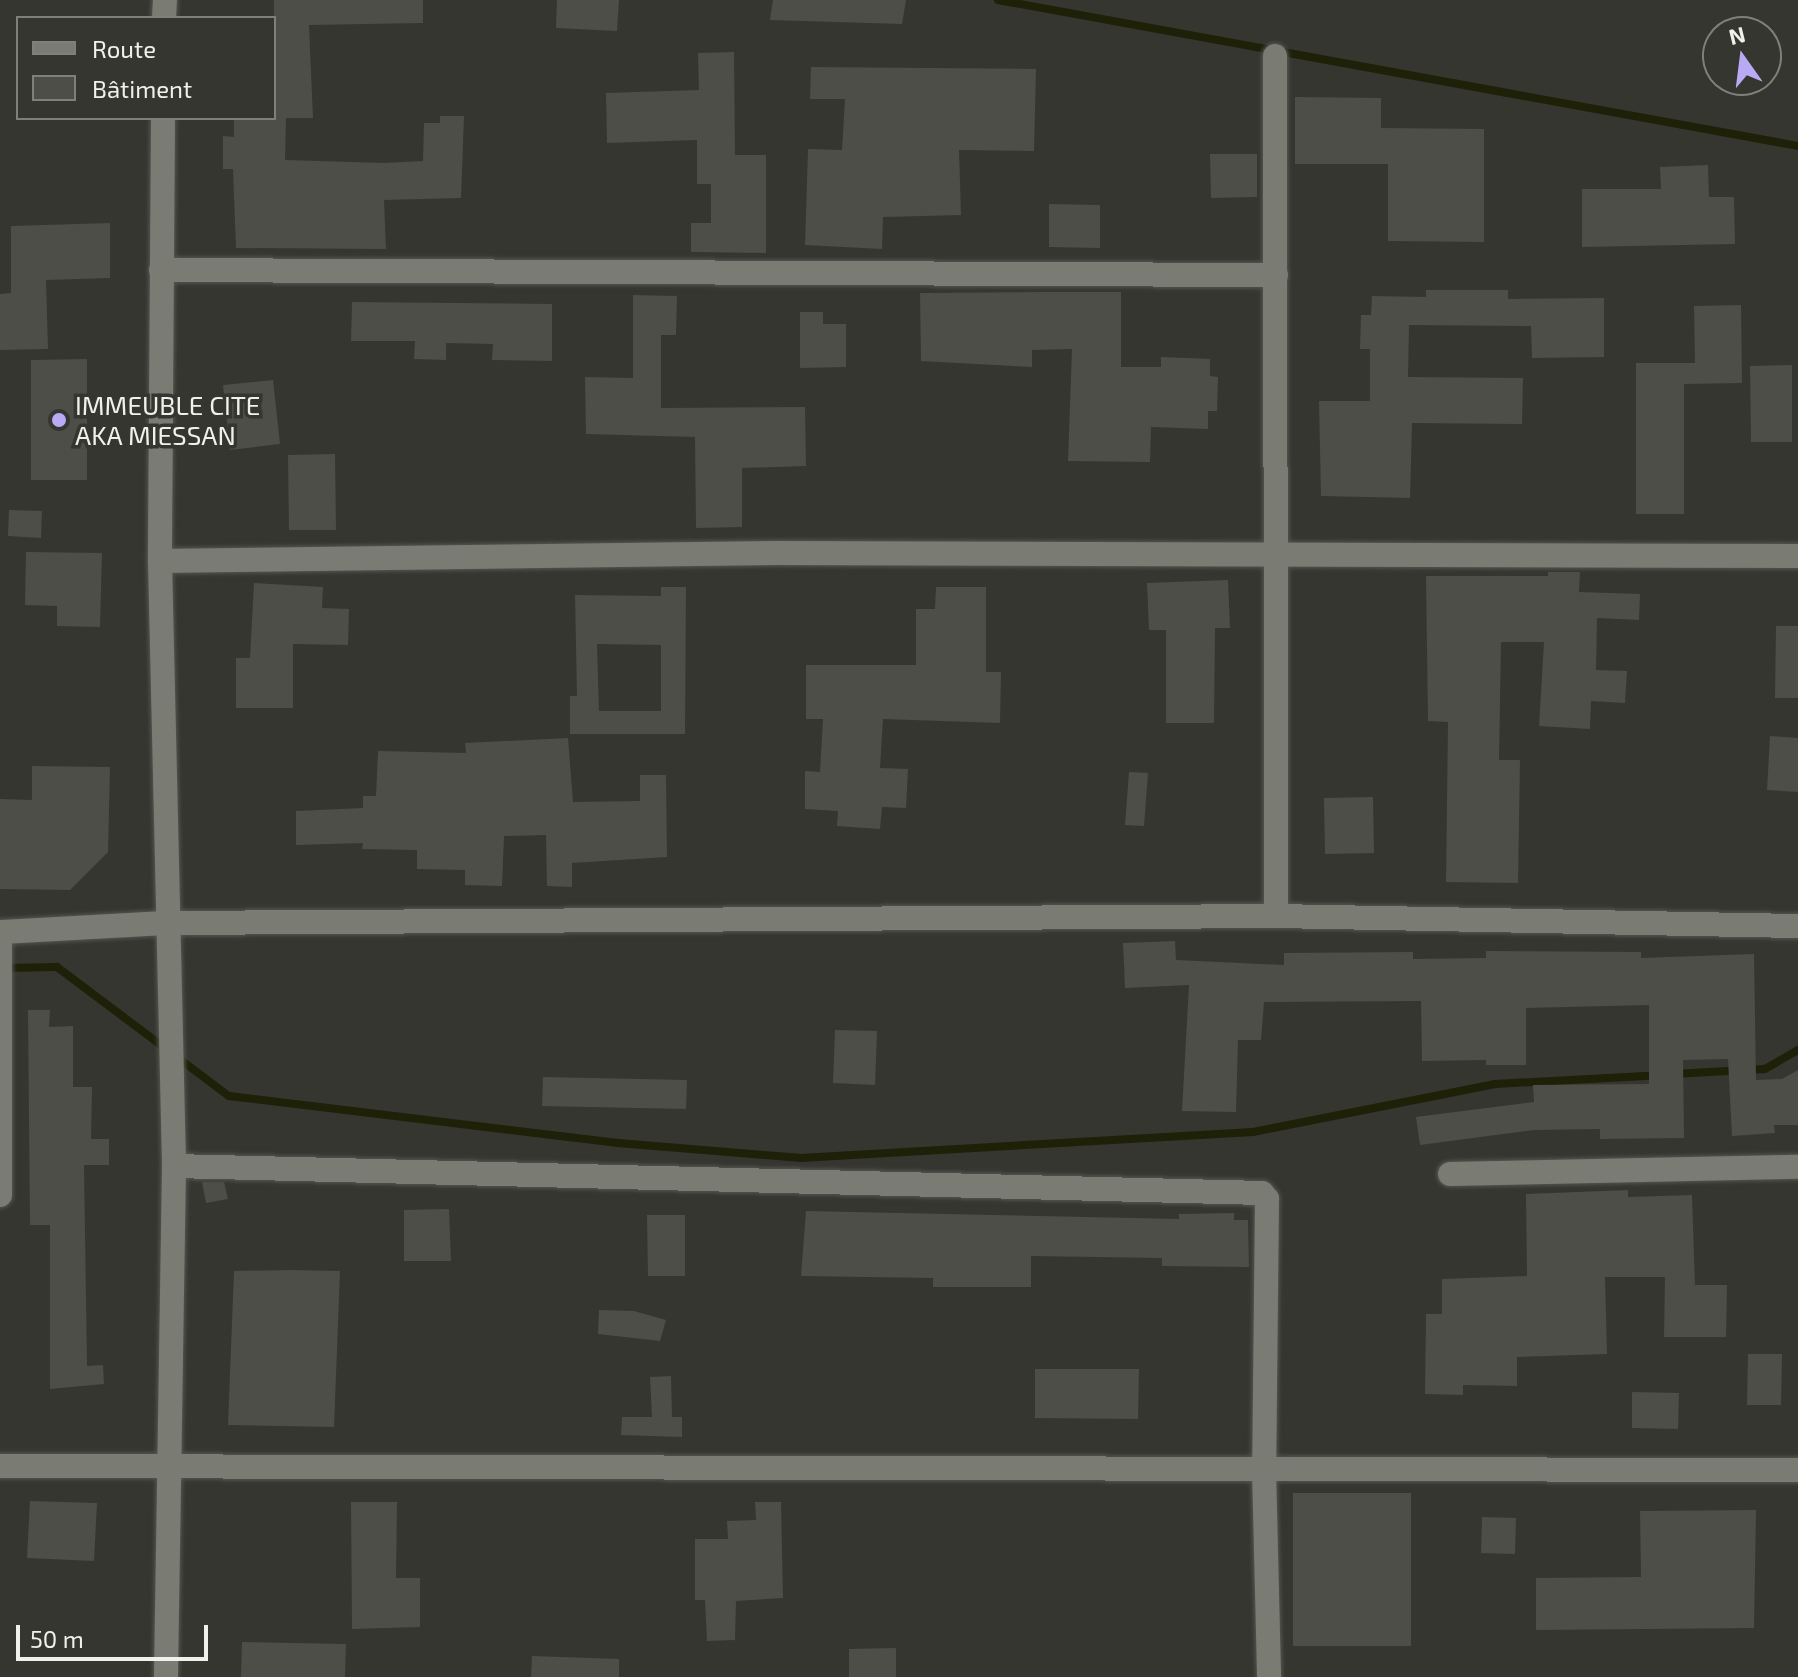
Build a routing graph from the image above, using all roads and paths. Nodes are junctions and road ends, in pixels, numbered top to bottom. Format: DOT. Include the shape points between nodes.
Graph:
graph roads {
  1 [pos="1275,56"];
  2 [pos="163,120"];
  3 [pos="161,270"];
  4 [pos="1276,275"];
  5 [pos="1276,552"];
  6 [pos="1798,556"];
  7 [pos="160,561"];
  8 [pos="1276,916"];
  9 [pos="167,923"];
  10 [pos="1798,926"];
  11 [pos="0,932"];
  12 [pos="174,1166"];
  13 [pos="1798,1167"];
  14 [pos="1450,1174"];
  15 [pos="0,1195"];
  16 [pos="0,1466"];
  17 [pos="168,1469"];
  18 [pos="1264,1469"];
  19 [pos="1798,1470"];
  20 [pos="166,1677"];
  21 [pos="1269,1677"];
  1 -- 4 [label="street"];
  2 -- 3 [label="street"];
  3 -- 4 [label="street"];
  3 -- 7 [label="street"];
  4 -- 5 [label="street"];
  5 -- 6 [label="street"];
  5 -- 7 [label="street"];
  5 -- 8 [label="street"];
  7 -- 9 [label="street"];
  8 -- 9 [label="street"];
  8 -- 10 [label="street"];
  9 -- 11 [label="street"];
  9 -- 12 [label="street"];
  11 -- 15 [label="street"];
  12 -- 17 [label="street"];
  12 -- 18 [label="street" via="1262,1193 1267,1199"];
  13 -- 14 [label="street"];
  16 -- 17 [label="street"];
  17 -- 18 [label="street"];
  17 -- 20 [label="street"];
  18 -- 19 [label="street"];
  18 -- 21 [label="street"];
}
